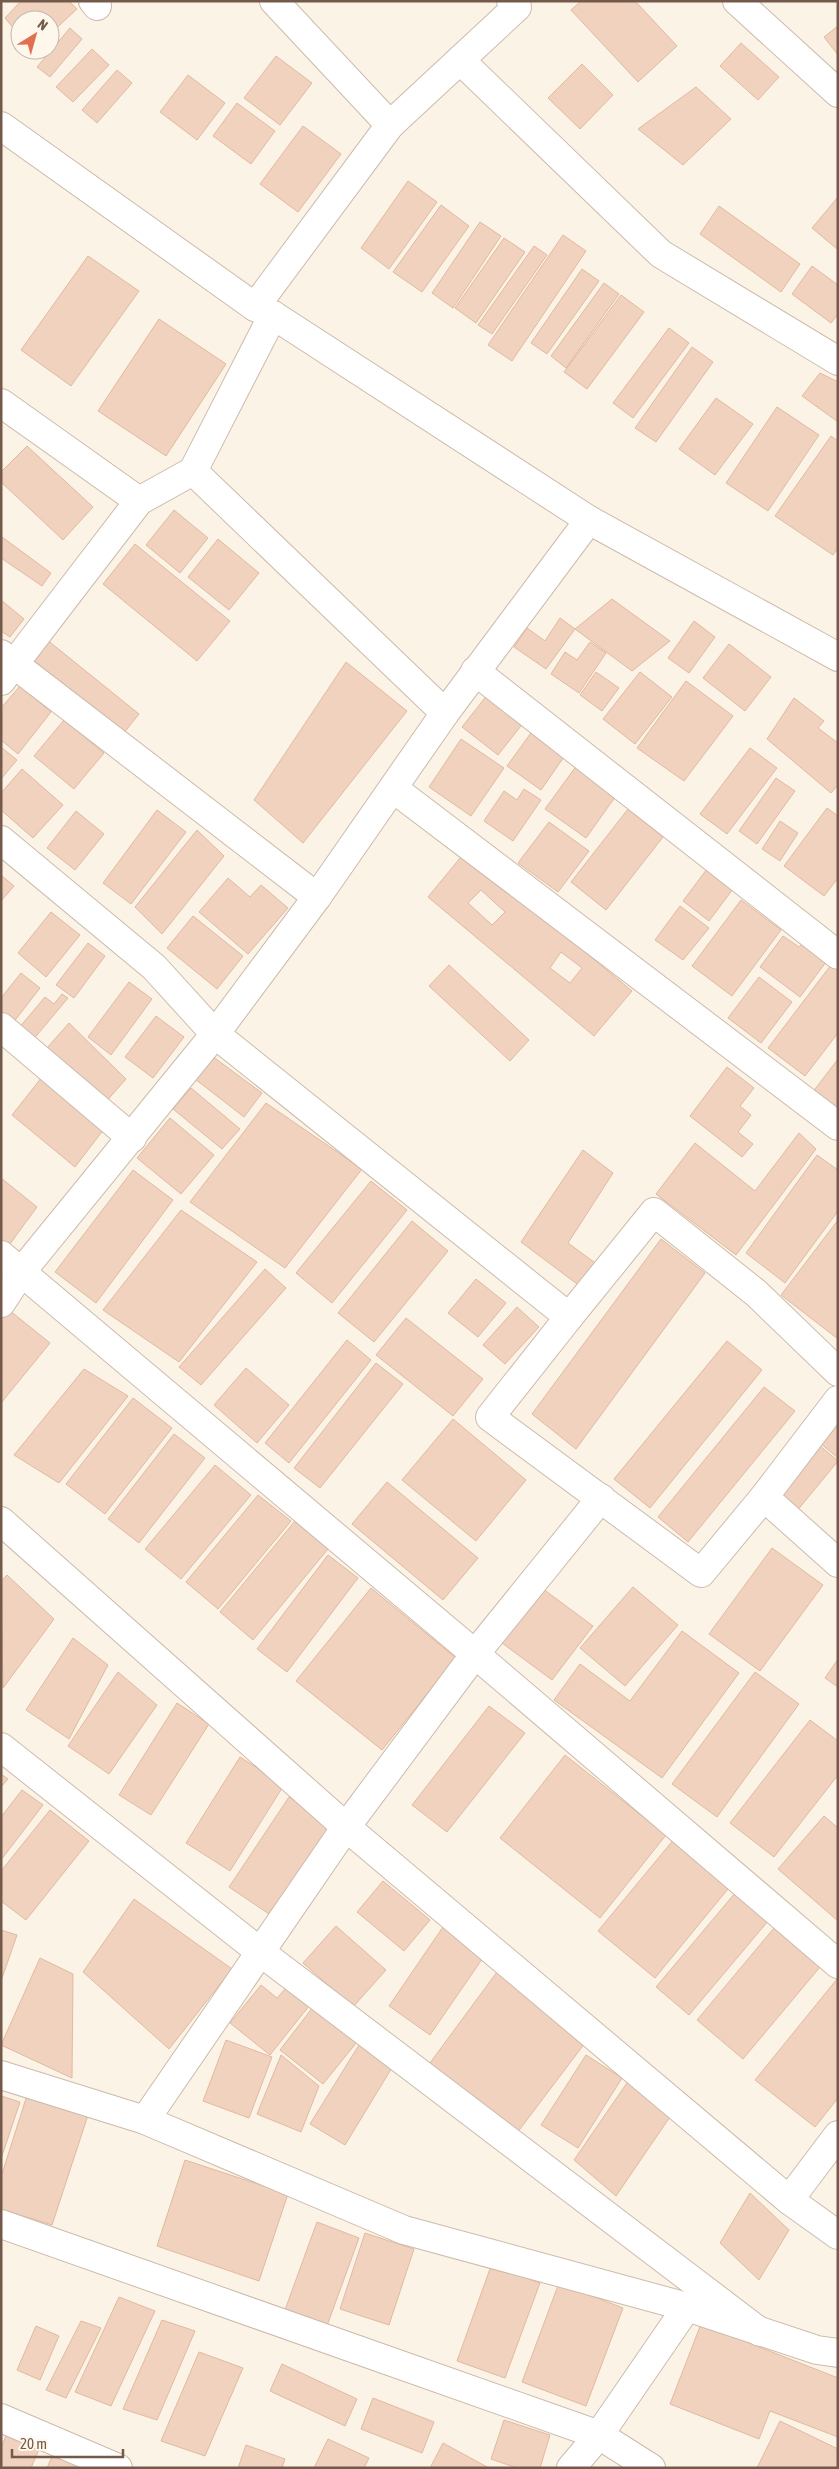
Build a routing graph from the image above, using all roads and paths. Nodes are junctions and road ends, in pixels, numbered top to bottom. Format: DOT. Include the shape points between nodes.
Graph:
graph roads {
  1 [pos="274,1"];
  2 [pos="737,1"];
  3 [pos="517,3"];
  4 [pos="460,60"];
  5 [pos="838,93"];
  6 [pos="390,124"];
  7 [pos="1,126"];
  8 [pos="264,311"];
  9 [pos="838,361"];
  10 [pos="1,403"];
  11 [pos="193,471"];
  12 [pos="139,501"];
  13 [pos="590,520"];
  14 [pos="838,657"];
  15 [pos="6,666"];
  16 [pos="476,671"];
  17 [pos="445,713"];
  18 [pos="394,789"];
  19 [pos="1,840"];
  20 [pos="317,897"];
  21 [pos="838,955"];
  22 [pos="1,1027"];
  23 [pos="215,1034"];
  24 [pos="838,1126"];
  25 [pos="132,1138"];
  26 [pos="12,1263"];
  27 [pos="1,1302"];
  28 [pos="569,1317"];
  29 [pos="838,1372"];
  30 [pos="838,1400"];
  31 [pos="764,1497"];
  32 [pos="601,1498"];
  33 [pos="1,1521"];
  34 [pos="838,1563"];
  35 [pos="475,1654"];
  36 [pos="1,1747"];
  37 [pos="346,1827"];
  38 [pos="260,1951"];
  39 [pos="838,1964"];
  40 [pos="1,2075"];
  41 [pos="144,2120"];
  42 [pos="838,2135"];
  43 [pos="789,2200"];
  44 [pos="1,2224"];
  45 [pos="838,2235"];
  46 [pos="687,2308"];
  47 [pos="760,2332"];
  48 [pos="838,2353"];
  49 [pos="1,2418"];
  50 [pos="599,2436"];
  51 [pos="118,2468"];
  52 [pos="571,2468"];
  53 [pos="651,2468"];
  1 -- 6 [label="street"];
  2 -- 5 [label="street"];
  3 -- 4 [label="street"];
  4 -- 6 [label="street"];
  4 -- 9 [label="street" via="660,254"];
  6 -- 8 [label="street"];
  7 -- 8 [label="street"];
  8 -- 11 [label="street"];
  8 -- 13 [label="street"];
  10 -- 12 [label="street"];
  11 -- 12 [label="street"];
  11 -- 17 [label="street"];
  12 -- 15 [label="street"];
  13 -- 14 [label="street"];
  13 -- 16 [label="street"];
  15 -- 20 [label="street"];
  16 -- 17 [label="street"];
  16 -- 21 [label="street"];
  17 -- 18 [label="street"];
  18 -- 20 [label="street"];
  18 -- 24 [label="street"];
  19 -- 23 [label="street" via="154,967"];
  20 -- 23 [label="street"];
  22 -- 25 [label="street"];
  23 -- 25 [label="street"];
  23 -- 28 [label="street"];
  25 -- 26 [label="street"];
  26 -- 27 [label="street"];
  26 -- 35 [label="street"];
  28 -- 29 [label="street" via="654,1212 756,1293"];
  28 -- 32 [label="street" via="490,1417"];
  30 -- 31 [label="street"];
  31 -- 32 [label="street" via="701,1573"];
  31 -- 34 [label="street"];
  32 -- 35 [label="street"];
  33 -- 37 [label="street"];
  35 -- 37 [label="street"];
  35 -- 39 [label="street"];
  36 -- 38 [label="street"];
  37 -- 38 [label="street"];
  37 -- 43 [label="street"];
  38 -- 41 [label="street"];
  38 -- 47 [label="street"];
  40 -- 41 [label="street"];
  41 -- 46 [label="street" via="404,2230"];
  42 -- 43 [label="street"];
  43 -- 45 [label="street"];
  44 -- 50 [label="street"];
  46 -- 47 [label="street"];
  46 -- 50 [label="street"];
  47 -- 48 [label="street" via="817,2350"];
  49 -- 51 [label="street"];
  50 -- 52 [label="street"];
  50 -- 53 [label="street"];
}
